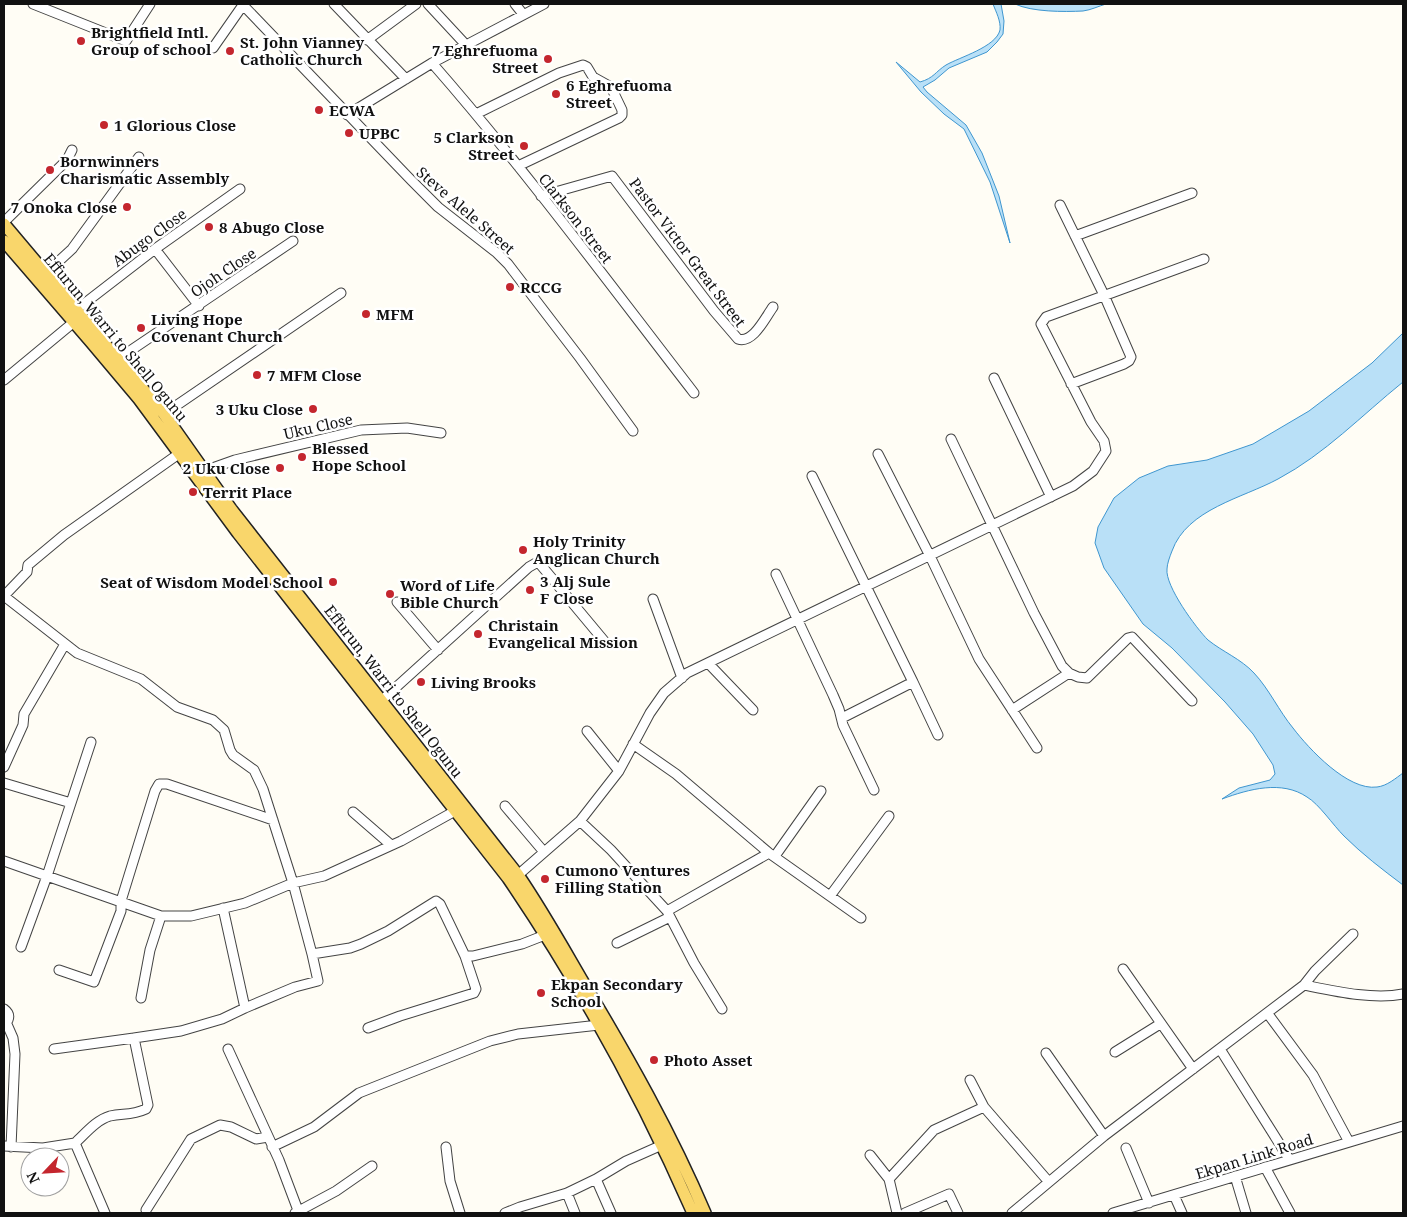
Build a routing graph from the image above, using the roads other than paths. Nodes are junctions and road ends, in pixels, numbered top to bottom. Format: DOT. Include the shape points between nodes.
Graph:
graph roads {
  1 [pos="33,4"];
  2 [pos="150,4"];
  3 [pos="242,4"];
  4 [pos="334,4"];
  5 [pos="416,4"];
  6 [pos="428,4"];
  7 [pos="515,4"];
  8 [pos="544,4"];
  9 [pos="523,14"];
  10 [pos="367,40"];
  11 [pos="466,45"];
  12 [pos="213,48"];
  13 [pos="432,63"];
  14 [pos="406,80"];
  15 [pos="348,114"];
  16 [pos="476,114"];
  17 [pos="72,150"];
  18 [pos="139,157"];
  19 [pos="518,166"];
  20 [pos="240,189"];
  21 [pos="1192,193"];
  22 [pos="541,196"];
  23 [pos="1060,205"];
  24 [pos="4,223"];
  25 [pos="1075,236"];
  26 [pos="6,238"];
  27 [pos="293,241"];
  28 [pos="155,249"];
  29 [pos="1204,259"];
  30 [pos="46,273"];
  31 [pos="341,293"];
  32 [pos="1104,295"];
  33 [pos="199,306"];
  34 [pos="773,308"];
  35 [pos="76,310"];
  36 [pos="74,322"];
  37 [pos="118,359"];
  38 [pos="994,378"];
  39 [pos="4,380"];
  40 [pos="1071,384"];
  41 [pos="694,393"];
  42 [pos="164,414"];
  43 [pos="633,431"];
  44 [pos="441,433"];
  45 [pos="951,439"];
  46 [pos="180,454"];
  47 [pos="878,454"];
  48 [pos="204,471"];
  49 [pos="812,476"];
  50 [pos="1051,497"];
  51 [pos="993,526"];
  52 [pos="930,556"];
  53 [pos="776,574"];
  54 [pos="867,586"];
  55 [pos="4,596"];
  56 [pos="653,599"];
  57 [pos="397,602"];
  58 [pos="797,619"];
  59 [pos="605,642"];
  60 [pos="65,644"];
  61 [pos="438,650"];
  62 [pos="708,663"];
  63 [pos="1069,673"];
  64 [pos="682,678"];
  65 [pos="358,679"];
  66 [pos="913,682"];
  67 [pos="382,700"];
  68 [pos="1192,701"];
  69 [pos="753,710"];
  70 [pos="1012,710"];
  71 [pos="842,718"];
  72 [pos="587,731"];
  73 [pos="938,735"];
  74 [pos="91,742"];
  75 [pos="634,744"];
  76 [pos="1037,748"];
  77 [pos="4,767"];
  78 [pos="619,772"];
  79 [pos="4,783"];
  80 [pos="874,790"];
  81 [pos="821,791"];
  82 [pos="71,803"];
  83 [pos="505,806"];
  84 [pos="455,811"];
  85 [pos="353,812"];
  86 [pos="889,816"];
  87 [pos="273,820"];
  88 [pos="580,821"];
  89 [pos="391,845"];
  90 [pos="544,852"];
  91 [pos="772,854"];
  92 [pos="4,861"];
  93 [pos="518,875"];
  94 [pos="47,876"];
  95 [pos="293,883"];
  96 [pos="830,896"];
  97 [pos="121,901"];
  98 [pos="223,908"];
  99 [pos="669,914"];
  100 [pos="161,916"];
  101 [pos="861,918"];
  102 [pos="1353,934"];
  103 [pos="545,935"];
  104 [pos="617,943"];
  105 [pos="21,947"];
  106 [pos="312,954"];
  107 [pos="465,956"];
  108 [pos="1123,969"];
  109 [pos="59,970"];
  110 [pos="1304,985"];
  111 [pos="1403,994"];
  112 [pos="142,998"];
  113 [pos="245,1008"];
  114 [pos="4,1009"];
  115 [pos="722,1009"];
  116 [pos="1268,1014"];
  117 [pos="5,1022"];
  118 [pos="1160,1024"];
  119 [pos="599,1025"];
  120 [pos="368,1028"];
  121 [pos="134,1038"];
  122 [pos="54,1049"];
  123 [pos="228,1049"];
  124 [pos="1220,1049"];
  125 [pos="1114,1052"];
  126 [pos="1046,1053"];
  127 [pos="1193,1069"];
  128 [pos="970,1080"];
  129 [pos="984,1107"];
  130 [pos="1403,1126"];
  131 [pos="1104,1136"];
  132 [pos="268,1138"];
  133 [pos="1349,1142"];
  134 [pos="75,1143"];
  135 [pos="446,1146"];
  136 [pos="662,1146"];
  137 [pos="8,1147"];
  138 [pos="272,1148"];
  139 [pos="1126,1148"];
  140 [pos="870,1155"];
  141 [pos="1289,1159"];
  142 [pos="372,1166"];
  143 [pos="1265,1167"];
  144 [pos="1235,1176"];
  145 [pos="596,1179"];
  146 [pos="889,1179"];
  147 [pos="1048,1181"];
  148 [pos="567,1193"];
  149 [pos="1174,1195"];
  150 [pos="1146,1207"];
  151 [pos="146,1210"];
  152 [pos="104,1213"];
  153 [pos="298,1213"];
  154 [pos="460,1213"];
  155 [pos="505,1213"];
  156 [pos="575,1213"];
  157 [pos="611,1213"];
  158 [pos="693,1213"];
  159 [pos="705,1213"];
  160 [pos="897,1213"];
  161 [pos="905,1213"];
  162 [pos="958,1213"];
  163 [pos="1012,1213"];
  164 [pos="1113,1213"];
  165 [pos="1182,1213"];
  166 [pos="1246,1213"];
  167 [pos="1290,1213"];
  1 -- 2 [label="street" via="126,41"];
  3 -- 12 [label="street"];
  3 -- 15 [label="street, Steve Alele Street"];
  4 -- 10 [label="street"];
  5 -- 10 [label="street"];
  6 -- 11 [label="street"];
  7 -- 9 [label="street"];
  8 -- 9 [label="street"];
  9 -- 11 [label="street"];
  10 -- 14 [label="street"];
  11 -- 13 [label="street"];
  13 -- 14 [label="street"];
  13 -- 16 [label="street, Clarkson Street"];
  14 -- 15 [label="street"];
  15 -- 43 [label="street, Steve Alele Street" via="438,207 508,264"];
  16 -- 19 [label="street, Clarkson Street"];
  16 -- 19 [label="street" via="559,73 584,65 593,77 611,87 622,110 619,118"];
  17 -- 24 [label="street" via="67,160"];
  18 -- 30 [label="street" via="72,249"];
  19 -- 22 [label="street, Clarkson Street"];
  20 -- 28 [label="street, Abugo Close"];
  21 -- 25 [label="street"];
  22 -- 34 [label="street, Pastor Victor Great Street" via="612,176 738,339 748,339"];
  22 -- 41 [label="street, Clarkson Street"];
  23 -- 25 [label="street"];
  24 -- 26 [label="main road, Effurun, Warri to Shell Ogunu"];
  25 -- 32 [label="street"];
  26 -- 30 [label="main road, Effurun, Warri to Shell Ogunu"];
  26 -- 36 [label="main road, Effurun, Warri to Shell Ogunu"];
  27 -- 33 [label="street, Ojoh Close"];
  28 -- 33 [label="street"];
  28 -- 35 [label="street, Abugo Close"];
  29 -- 32 [label="street"];
  30 -- 35 [label="main road, Effurun, Warri to Shell Ogunu"];
  31 -- 42 [label="street"];
  32 -- 40 [label="street" via="1131,360"];
  32 -- 40 [label="street" via="1046,316 1041,324"];
  33 -- 37 [label="street, Ojoh Close"];
  35 -- 37 [label="main road, Effurun, Warri to Shell Ogunu"];
  36 -- 39 [label="street"];
  36 -- 46 [label="main road, Effurun, Warri to Shell Ogunu"];
  37 -- 42 [label="main road, Effurun, Warri to Shell Ogunu"];
  38 -- 50 [label="street"];
  40 -- 50 [label="street" via="1106,451 1083,480"];
  42 -- 48 [label="main road, Effurun, Warri to Shell Ogunu"];
  44 -- 48 [label="street, Uku Close" via="407,428 361,430 268,451"];
  45 -- 51 [label="street"];
  46 -- 55 [label="street" via="64,534 28,565 27,572"];
  46 -- 65 [label="main road, Effurun, Warri to Shell Ogunu" via="238,533"];
  47 -- 52 [label="street"];
  48 -- 65 [label="main road, Effurun, Warri to Shell Ogunu"];
  49 -- 54 [label="street"];
  50 -- 51 [label="street"];
  51 -- 52 [label="street"];
  51 -- 63 [label="street" via="1034,613 1062,666"];
  52 -- 54 [label="street"];
  52 -- 70 [label="street" via="979,659"];
  53 -- 58 [label="street"];
  54 -- 58 [label="street"];
  54 -- 66 [label="street"];
  55 -- 60 [label="street"];
  56 -- 64 [label="street"];
  57 -- 61 [label="street"];
  58 -- 62 [label="street"];
  58 -- 71 [label="street"];
  59 -- 61 [label="street" via="536,563"];
  60 -- 77 [label="street" via="24,714 23,725"];
  60 -- 87 [label="street" via="77,653 141,680 177,707 202,714 218,723 233,755 254,770"];
  61 -- 67 [label="street"];
  62 -- 64 [label="street"];
  62 -- 69 [label="street"];
  63 -- 68 [label="street" via="1087,678 1132,637"];
  63 -- 70 [label="street"];
  64 -- 75 [label="street" via="664,693 650,712"];
  65 -- 67 [label="main road, Effurun, Warri to Shell Ogunu"];
  65 -- 84 [label="main road, Effurun, Warri to Shell Ogunu"];
  66 -- 71 [label="street"];
  66 -- 73 [label="street"];
  67 -- 93 [label="main road, Effurun, Warri to Shell Ogunu"];
  70 -- 76 [label="street"];
  71 -- 80 [label="street" via="842,725"];
  72 -- 78 [label="street"];
  74 -- 82 [label="street"];
  75 -- 78 [label="street"];
  75 -- 91 [label="street" via="676,774"];
  78 -- 88 [label="street"];
  79 -- 82 [label="street"];
  81 -- 91 [label="street"];
  82 -- 94 [label="street"];
  83 -- 90 [label="street"];
  84 -- 89 [label="street"];
  84 -- 103 [label="main road, Effurun, Warri to Shell Ogunu" via="508,878"];
  85 -- 89 [label="street"];
  86 -- 96 [label="street"];
  87 -- 95 [label="street"];
  87 -- 97 [label="street" via="159,784"];
  88 -- 90 [label="street"];
  88 -- 99 [label="street"];
  89 -- 95 [label="street" via="324,876"];
  90 -- 93 [label="street"];
  91 -- 96 [label="street"];
  91 -- 99 [label="street"];
  92 -- 94 [label="street"];
  93 -- 159 [label="main road, Effurun, Warri to Shell Ogunu" via="619,1041 667,1130"];
  94 -- 97 [label="street"];
  94 -- 105 [label="street"];
  95 -- 98 [label="street"];
  95 -- 106 [label="street"];
  96 -- 101 [label="street"];
  97 -- 100 [label="street"];
  97 -- 109 [label="street" via="121,911 94,982"];
  98 -- 100 [label="street" via="191,916"];
  98 -- 113 [label="street"];
  99 -- 104 [label="street"];
  99 -- 115 [label="street"];
  100 -- 112 [label="street" via="150,950"];
  102 -- 110 [label="street"];
  103 -- 107 [label="street" via="522,944"];
  103 -- 119 [label="main road, Effurun, Warri to Shell Ogunu"];
  106 -- 107 [label="street" via="361,944 436,901"];
  106 -- 113 [label="street" via="318,981"];
  107 -- 120 [label="street" via="476,990 474,993"];
  108 -- 118 [label="street"];
  110 -- 111 [label="street" via="1366,995"];
  110 -- 116 [label="street"];
  113 -- 121 [label="street" via="222,1020 181,1031"];
  114 -- 117 [label="street" via="9,1018"];
  116 -- 124 [label="street"];
  116 -- 133 [label="street" via="1313,1075"];
  117 -- 137 [label="street" via="13,1038 15,1054"];
  118 -- 125 [label="street"];
  118 -- 127 [label="street"];
  119 -- 136 [label="main road, Effurun, Warri to Shell Ogunu"];
  119 -- 138 [label="street" via="518,1034 490,1041 359,1093 314,1127"];
  121 -- 122 [label="street"];
  121 -- 134 [label="street" via="148,1105 146,1109 103,1118"];
  123 -- 132 [label="street"];
  124 -- 127 [label="street"];
  124 -- 141 [label="street"];
  126 -- 131 [label="street"];
  127 -- 131 [label="street"];
  128 -- 129 [label="street"];
  129 -- 146 [label="street" via="934,1130"];
  129 -- 147 [label="street"];
  130 -- 133 [label="street, Ekpan Link Road"];
  131 -- 147 [label="street"];
  132 -- 138 [label="street"];
  132 -- 151 [label="street" via="256,1139 231,1126 220,1125 191,1139"];
  133 -- 141 [label="street, Ekpan Link Road"];
  134 -- 137 [label="street" via="43,1148"];
  134 -- 152 [label="street"];
  135 -- 154 [label="street" via="450,1182"];
  136 -- 145 [label="street" via="626,1161"];
  136 -- 158 [label="main road, Effurun, Warri to Shell Ogunu"];
  138 -- 153 [label="street"];
  139 -- 150 [label="street"];
  140 -- 146 [label="street"];
  141 -- 143 [label="street, Ekpan Link Road"];
  142 -- 153 [label="street"];
  143 -- 144 [label="street, Ekpan Link Road"];
  143 -- 167 [label="street"];
  144 -- 149 [label="street, Ekpan Link Road"];
  144 -- 166 [label="street"];
  145 -- 148 [label="street"];
  145 -- 157 [label="street"];
  146 -- 160 [label="street"];
  147 -- 163 [label="street"];
  148 -- 155 [label="street"];
  148 -- 156 [label="street"];
  149 -- 150 [label="street, Ekpan Link Road"];
  149 -- 165 [label="street"];
  150 -- 164 [label="street, Ekpan Link Road"];
  161 -- 162 [label="street" via="949,1194"];
}
